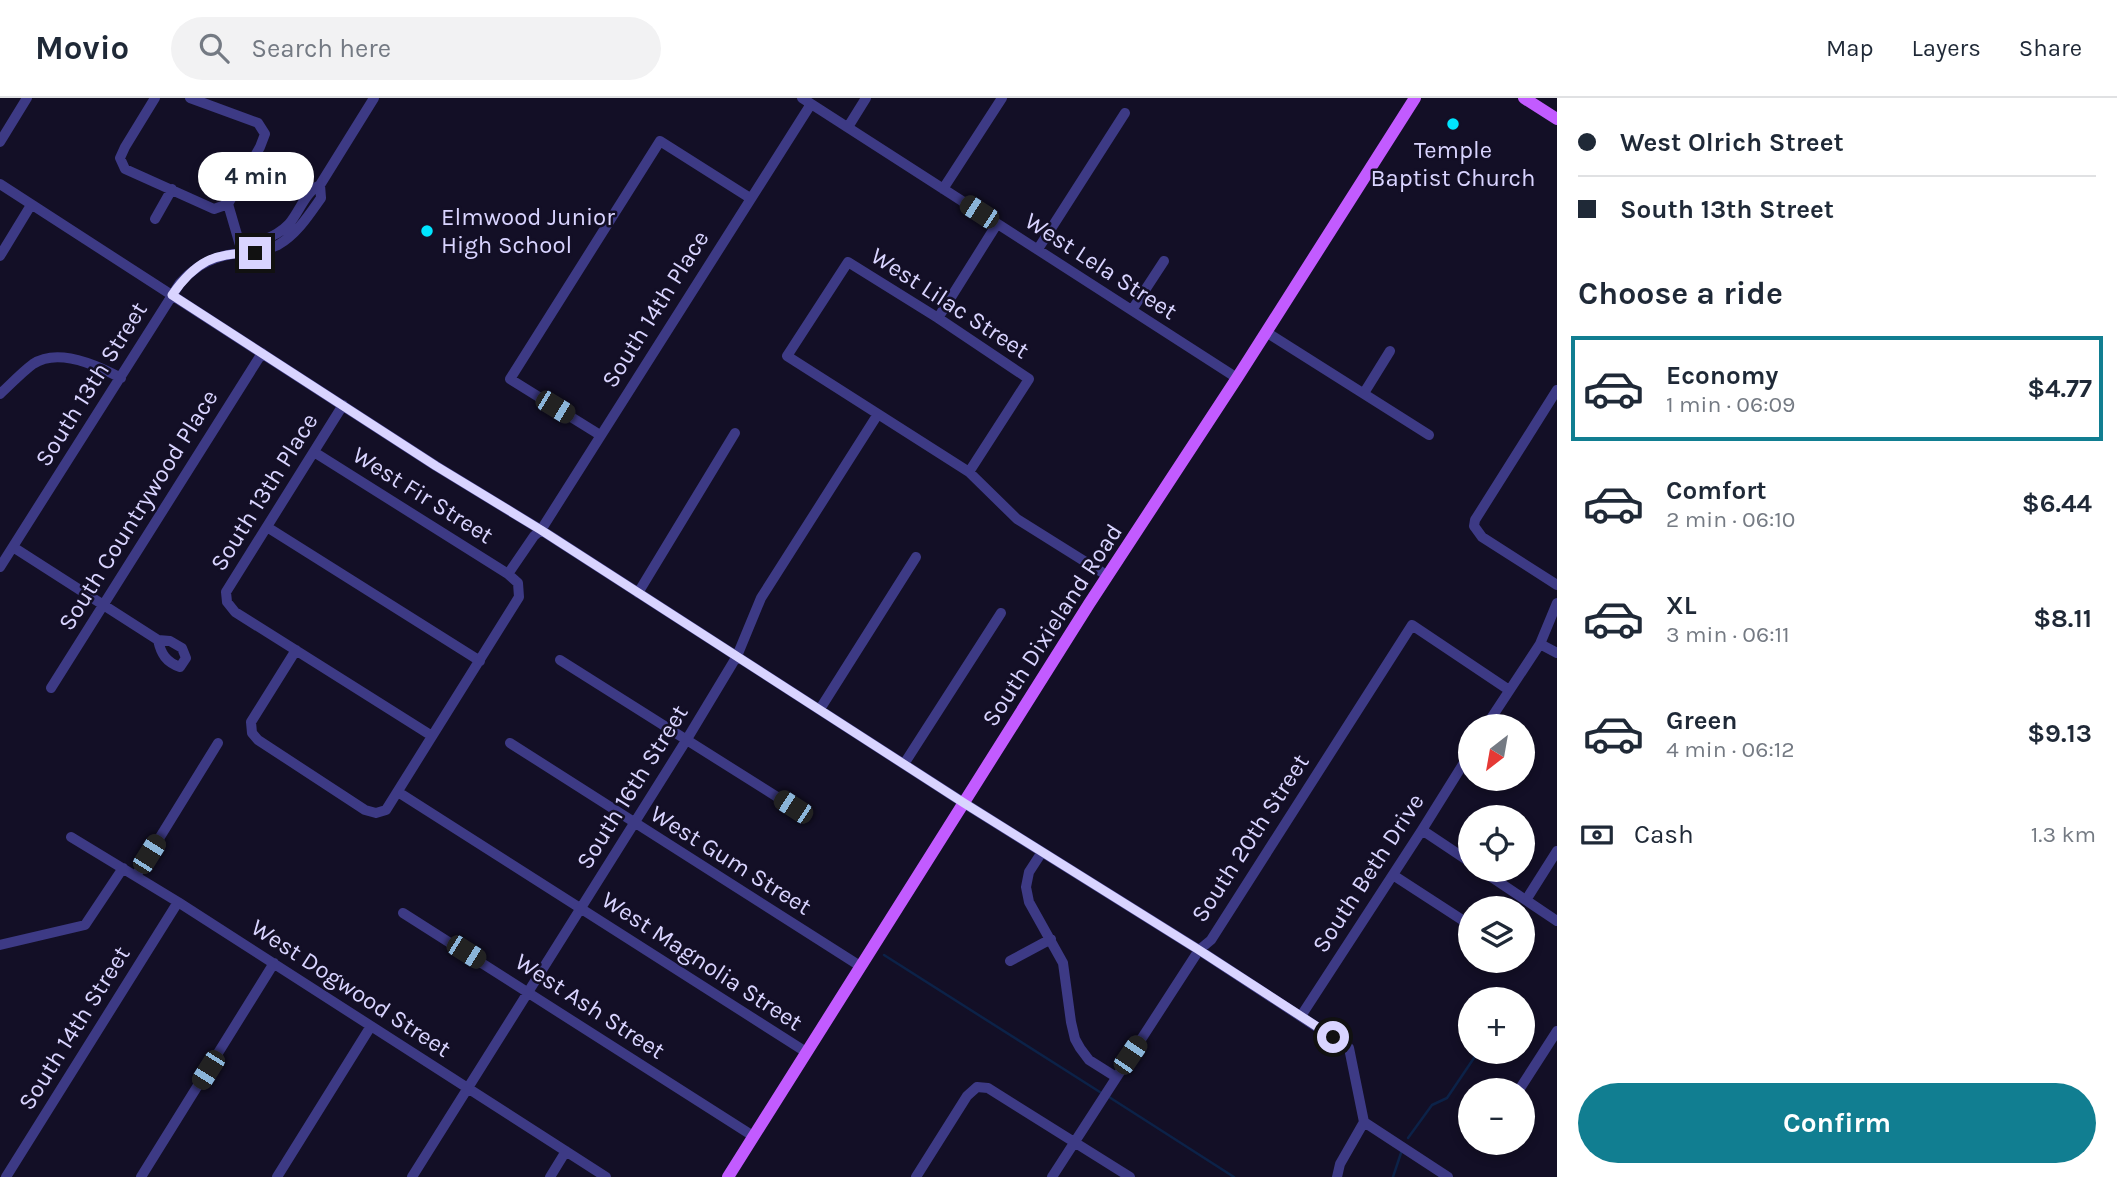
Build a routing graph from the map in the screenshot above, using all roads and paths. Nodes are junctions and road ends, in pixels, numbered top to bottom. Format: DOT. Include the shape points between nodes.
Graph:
graph roads {
  1 [pos="27,98"];
  2 [pos="155,98"];
  3 [pos="190,98"];
  4 [pos="374,98"];
  5 [pos="866,98"];
  6 [pos="1002,98"];
  7 [pos="1415,98"];
  8 [pos="1524,98"];
  9 [pos="806,101"];
  10 [pos="1125,113"];
  11 [pos="1557,119"];
  12 [pos="848,127"];
  13 [pos="0,142"];
  14 [pos="0,184"];
  15 [pos="172,189"];
  16 [pos="943,189"];
  17 [pos="750,198"];
  18 [pos="228,204"];
  19 [pos="31,205"];
  20 [pos="155,219"];
  21 [pos="997,224"];
  22 [pos="1038,248"];
  23 [pos="242,252"];
  24 [pos="0,257"];
  25 [pos="1164,261"];
  26 [pos="172,295"];
  27 [pos="1132,310"];
  28 [pos="937,318"];
  29 [pos="1266,332"];
  30 [pos="1390,351"];
  31 [pos="262,353"];
  32 [pos="121,377"];
  33 [pos="1237,378"];
  34 [pos="1557,390"];
  35 [pos="1364,393"];
  36 [pos="0,394"];
  37 [pos="343,405"];
  38 [pos="878,414"];
  39 [pos="735,433"];
  40 [pos="600,435"];
  41 [pos="1429,435"];
  42 [pos="314,452"];
  43 [pos="969,471"];
  44 [pos="267,527"];
  45 [pos="541,530"];
  46 [pos="13,547"];
  47 [pos="916,557"];
  48 [pos="0,567"];
  49 [pos="508,575"];
  50 [pos="1108,576"];
  51 [pos="1557,585"];
  52 [pos="638,593"];
  53 [pos="1557,603"];
  54 [pos="104,606"];
  55 [pos="1001,613"];
  56 [pos="158,640"];
  57 [pos="1540,645"];
  58 [pos="296,650"];
  59 [pos="1557,653"];
  60 [pos="737,656"];
  61 [pos="560,660"];
  62 [pos="480,662"];
  63 [pos="51,688"];
  64 [pos="1509,690"];
  65 [pos="820,709"];
  66 [pos="1494,714"];
  67 [pos="432,736"];
  68 [pos="687,739"];
  69 [pos="218,743"];
  70 [pos="510,743"];
  71 [pos="904,764"];
  72 [pos="1458,772"];
  73 [pos="398,792"];
  74 [pos="964,803"];
  75 [pos="793,807"];
  76 [pos="633,824"];
  77 [pos="1422,830"];
  78 [pos="71,837"];
  79 [pos="1557,851"];
  80 [pos="1042,852"];
  81 [pos="1458,854"];
  82 [pos="122,868"];
  83 [pos="1393,875"];
  84 [pos="135,876"];
  85 [pos="1499,882"];
  86 [pos="1520,896"];
  87 [pos="1529,896"];
  88 [pos="178,902"];
  89 [pos="1535,906"];
  90 [pos="580,908"];
  91 [pos="403,913"];
  92 [pos="1458,917"];
  93 [pos="1557,921"];
  94 [pos="1051,939"];
  95 [pos="0,945"];
  96 [pos="1199,950"];
  97 [pos="1010,961"];
  98 [pos="274,963"];
  99 [pos="860,965"];
  100 [pos="528,991"];
  101 [pos="1301,1016"];
  102 [pos="371,1026"];
  103 [pos="1557,1031"];
  104 [pos="806,1052"];
  105 [pos="1116,1077"];
  106 [pos="1527,1078"];
  107 [pos="467,1088"];
  108 [pos="1364,1122"];
  109 [pos="753,1136"];
  110 [pos="1074,1142"];
  111 [pos="566,1151"];
  112 [pos="1445,1176"];
  113 [pos="6,1177"];
  114 [pos="141,1177"];
  115 [pos="277,1177"];
  116 [pos="412,1177"];
  117 [pos="550,1177"];
  118 [pos="606,1177"];
  119 [pos="728,1177"];
  120 [pos="916,1177"];
  121 [pos="1052,1177"];
  122 [pos="1130,1177"];
  123 [pos="1337,1177"];
  1 -- 13 [label="street"];
  2 -- 15 [label="street" via="120,159 125,169"];
  3 -- 18 [label="street" via="258,123 265,134"];
  4 -- 23 [label="street, South 13th Street" via="320,184 321,198 302,226 277,245 255,253"];
  5 -- 12 [label="street"];
  6 -- 16 [label="street"];
  7 -- 29 [label="main road, South Dixieland Road"];
  8 -- 11 [label="main road"];
  9 -- 12 [label="street, West Lela Street"];
  9 -- 17 [label="street, South 14th Place"];
  10 -- 22 [label="street"];
  12 -- 16 [label="street, West Lela Street"];
  14 -- 19 [label="street"];
  15 -- 18 [label="street" via="214,209"];
  15 -- 20 [label="street"];
  16 -- 21 [label="street, West Lela Street"];
  17 -- 40 [label="street, South 14th Place"];
  17 -- 40 [label="street" via="660,141 510,379"];
  18 -- 23 [label="street"];
  19 -- 24 [label="street"];
  19 -- 26 [label="street"];
  21 -- 22 [label="street, West Lela Street"];
  21 -- 28 [label="street"];
  22 -- 27 [label="street, West Lela Street"];
  23 -- 26 [label="street, South 13th Street" via="205,261 190,271"];
  25 -- 27 [label="street"];
  26 -- 31 [label="street"];
  26 -- 32 [label="street, South 13th Street"];
  27 -- 33 [label="street, West Lela Street"];
  28 -- 38 [label="street, West Lilac Street" via="848,262 787,356"];
  28 -- 43 [label="street, West Lilac Street" via="1029,379"];
  29 -- 33 [label="main road, South Dixieland Road"];
  29 -- 35 [label="street"];
  30 -- 35 [label="street"];
  31 -- 37 [label="street"];
  31 -- 54 [label="street, South Countrywood Place"];
  32 -- 36 [label="street" via="60,356 46,357"];
  32 -- 46 [label="street, South 13th Street"];
  33 -- 50 [label="main road, South Dixieland Road"];
  34 -- 51 [label="street" via="1474,526 1482,537"];
  35 -- 41 [label="street"];
  37 -- 42 [label="street, South 13th Place"];
  37 -- 45 [label="street"];
  38 -- 43 [label="street"];
  38 -- 60 [label="street, South 16th Street" via="761,598"];
  39 -- 52 [label="street"];
  40 -- 45 [label="street, South 14th Place"];
  42 -- 44 [label="street, South 13th Place"];
  42 -- 49 [label="street, West Fir Street"];
  43 -- 50 [label="street" via="1017,519"];
  44 -- 58 [label="street, South 13th Place" via="226,593 227,602 234,612"];
  44 -- 62 [label="street"];
  45 -- 49 [label="street, South 14th Place"];
  45 -- 52 [label="street"];
  46 -- 48 [label="street, South 13th Street"];
  46 -- 54 [label="street"];
  47 -- 65 [label="street"];
  49 -- 62 [label="street" via="518,583 519,597"];
  50 -- 74 [label="main road, South Dixieland Road"];
  52 -- 60 [label="street"];
  53 -- 57 [label="street"];
  54 -- 56 [label="street"];
  54 -- 63 [label="street, South Countrywood Place"];
  55 -- 71 [label="street"];
  57 -- 59 [label="street"];
  57 -- 64 [label="street"];
  58 -- 67 [label="street"];
  58 -- 73 [label="street" via="251,726 252,733 365,810 386,810"];
  60 -- 65 [label="street"];
  60 -- 68 [label="street, South 16th Street"];
  61 -- 68 [label="street"];
  62 -- 67 [label="street"];
  64 -- 66 [label="street"];
  64 -- 96 [label="street, South 20th Street" via="1412,625 1210,940"];
  65 -- 71 [label="street"];
  67 -- 73 [label="street"];
  68 -- 75 [label="street"];
  68 -- 76 [label="street, South 16th Street"];
  69 -- 84 [label="street"];
  70 -- 76 [label="street, West Gum Street"];
  71 -- 74 [label="street"];
  72 -- 77 [label="street, South Beth Drive"];
  73 -- 90 [label="street, West Magnolia Street"];
  74 -- 80 [label="street"];
  74 -- 99 [label="main road, South Dixieland Road"];
  76 -- 90 [label="street, South 16th Street"];
  76 -- 99 [label="street, West Gum Street"];
  77 -- 81 [label="street"];
  77 -- 83 [label="street, South Beth Drive"];
  78 -- 82 [label="street, West Dogwood Street"];
  79 -- 87 [label="street"];
  80 -- 94 [label="street" via="1029,872 1027,887 1029,902"];
  80 -- 96 [label="street"];
  82 -- 84 [label="street, West Dogwood Street"];
  82 -- 95 [label="street" via="85,925"];
  83 -- 92 [label="street"];
  83 -- 101 [label="street, South Beth Drive"];
  84 -- 88 [label="street, West Dogwood Street"];
  85 -- 86 [label="street"];
  88 -- 98 [label="street, West Dogwood Street"];
  88 -- 113 [label="street, South 14th Street"];
  89 -- 93 [label="street"];
  90 -- 100 [label="street, South 16th Street"];
  90 -- 104 [label="street, West Magnolia Street"];
  91 -- 100 [label="street, West Ash Street"];
  94 -- 97 [label="street"];
  94 -- 105 [label="street" via="1063,964 1075,1039 1089,1060"];
  96 -- 101 [label="street"];
  96 -- 105 [label="street, South 20th Street"];
  98 -- 102 [label="street, West Dogwood Street"];
  98 -- 114 [label="street"];
  99 -- 104 [label="main road, South Dixieland Road"];
  100 -- 107 [label="street, South 16th Street"];
  100 -- 109 [label="street, West Ash Street"];
  101 -- 108 [label="street" via="1349,1048"];
  102 -- 107 [label="street, West Dogwood Street"];
  102 -- 115 [label="street"];
  103 -- 106 [label="street"];
  104 -- 109 [label="main road, South Dixieland Road"];
  105 -- 110 [label="street, South 20th Street"];
  107 -- 111 [label="street, West Dogwood Street"];
  107 -- 116 [label="street, South 16th Street"];
  108 -- 112 [label="street"];
  108 -- 123 [label="street"];
  109 -- 119 [label="main road, South Dixieland Road"];
  110 -- 120 [label="street" via="988,1088 978,1087 967,1096"];
  110 -- 121 [label="street, South 20th Street"];
  110 -- 122 [label="street"];
  111 -- 117 [label="street"];
  111 -- 118 [label="street, West Dogwood Street"];
}
